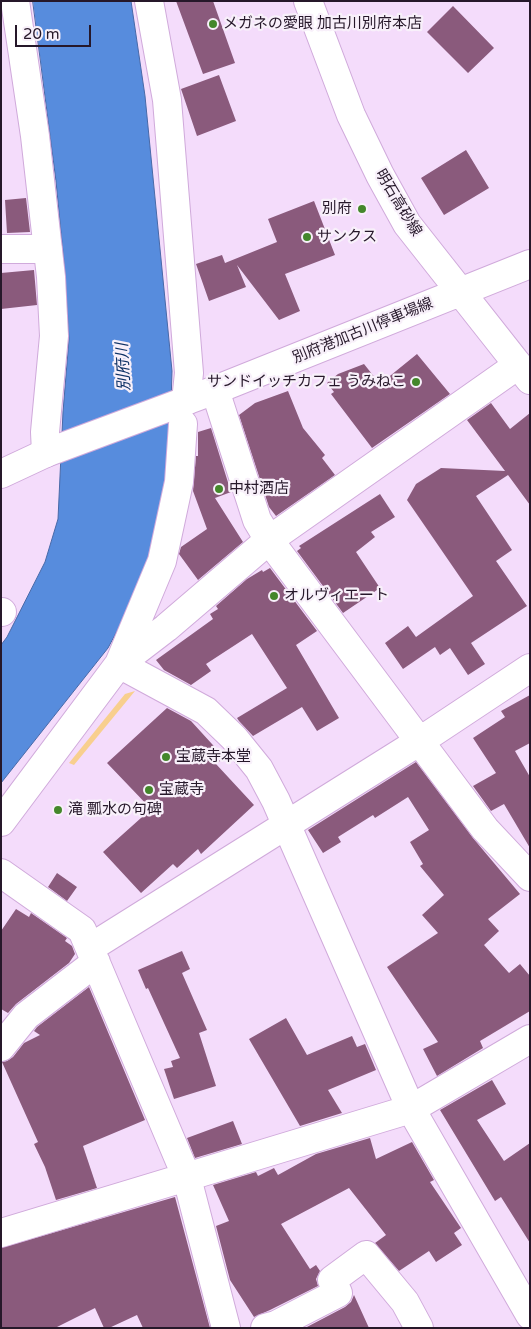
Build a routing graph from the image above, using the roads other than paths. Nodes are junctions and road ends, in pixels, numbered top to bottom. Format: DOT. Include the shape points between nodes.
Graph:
graph roads {
  1 [pos="15,1"];
  2 [pos="149,1"];
  3 [pos="308,1"];
  4 [pos="48,249"];
  5 [pos="1,250"];
  6 [pos="530,264"];
  7 [pos="460,293"];
  8 [pos="524,372"];
  9 [pos="215,390"];
  10 [pos="184,413"];
  11 [pos="46,453"];
  12 [pos="1,474"];
  13 [pos="269,540"];
  14 [pos="118,664"];
  15 [pos="530,668"];
  16 [pos="420,742"];
  17 [pos="1,822"];
  18 [pos="286,824"];
  19 [pos="1,873"];
  20 [pos="530,877"];
  21 [pos="93,955"];
  22 [pos="530,1039"];
  23 [pos="1,1047"];
  24 [pos="411,1109"];
  25 [pos="187,1178"];
  26 [pos="1,1233"];
  27 [pos="530,1315"];
  28 [pos="226,1328"];
  29 [pos="264,1328"];
  30 [pos="418,1328"];
  1 -- 4 [label="street"];
  2 -- 10 [label="street" via="167,100 188,373"];
  3 -- 7 [label="street, 明石高砂線" via="351,115 380,176 407,224"];
  4 -- 5 [label="street"];
  4 -- 11 [label="street" via="54,336"];
  6 -- 7 [label="street, 別府港加古川停車場線"];
  7 -- 8 [label="street, 明石高砂線"];
  7 -- 9 [label="street, 別府港加古川停車場線"];
  8 -- 13 [label="street"];
  9 -- 10 [label="street, 別府港加古川停車場線"];
  9 -- 13 [label="street" via="257,520"];
  10 -- 11 [label="street, 別府港加古川停車場線"];
  10 -- 14 [label="street" via="179,482 162,561"];
  11 -- 12 [label="street, 別府港加古川停車場線"];
  13 -- 14 [label="street" via="166,628"];
  13 -- 16 [label="street"];
  14 -- 17 [label="street"];
  14 -- 18 [label="street" via="206,711 259,769"];
  15 -- 16 [label="street"];
  16 -- 18 [label="street"];
  16 -- 20 [label="street" via="486,829"];
  18 -- 21 [label="street"];
  18 -- 24 [label="street"];
  19 -- 21 [label="street" via="82,930"];
  21 -- 23 [label="street" via="26,1016"];
  21 -- 25 [label="street"];
  22 -- 24 [label="street"];
  24 -- 25 [label="street"];
  24 -- 27 [label="street"];
  25 -- 26 [label="street"];
  25 -- 28 [label="street"];
  29 -- 30 [label="street" via="338,1293 332,1280 366,1255 404,1302"];
}
